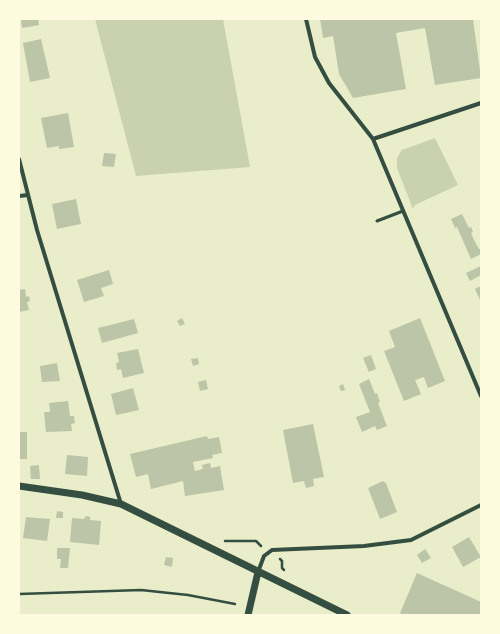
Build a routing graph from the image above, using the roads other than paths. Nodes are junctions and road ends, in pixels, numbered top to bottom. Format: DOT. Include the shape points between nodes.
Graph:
graph roads {
  1 [pos="306,19"];
  2 [pos="481,103"];
  3 [pos="373,139"];
  4 [pos="19,159"];
  5 [pos="28,195"];
  6 [pos="19,196"];
  7 [pos="403,211"];
  8 [pos="377,221"];
  9 [pos="481,396"];
  10 [pos="19,486"];
  11 [pos="121,504"];
  12 [pos="481,505"];
  13 [pos="258,572"];
  14 [pos="248,615"];
  15 [pos="347,615"];
  1 -- 3 [label="street" via="315,57 329,83"];
  2 -- 3 [label="street"];
  3 -- 7 [label="street"];
  4 -- 5 [label="street"];
  5 -- 6 [label="street"];
  5 -- 11 [label="street"];
  7 -- 8 [label="lane"];
  7 -- 9 [label="street"];
  10 -- 11 [label="street" via="82,495"];
  11 -- 13 [label="street"];
  12 -- 13 [label="street" via="411,540 364,546 272,550 264,556"];
  13 -- 14 [label="street"];
  13 -- 15 [label="street"];
}
